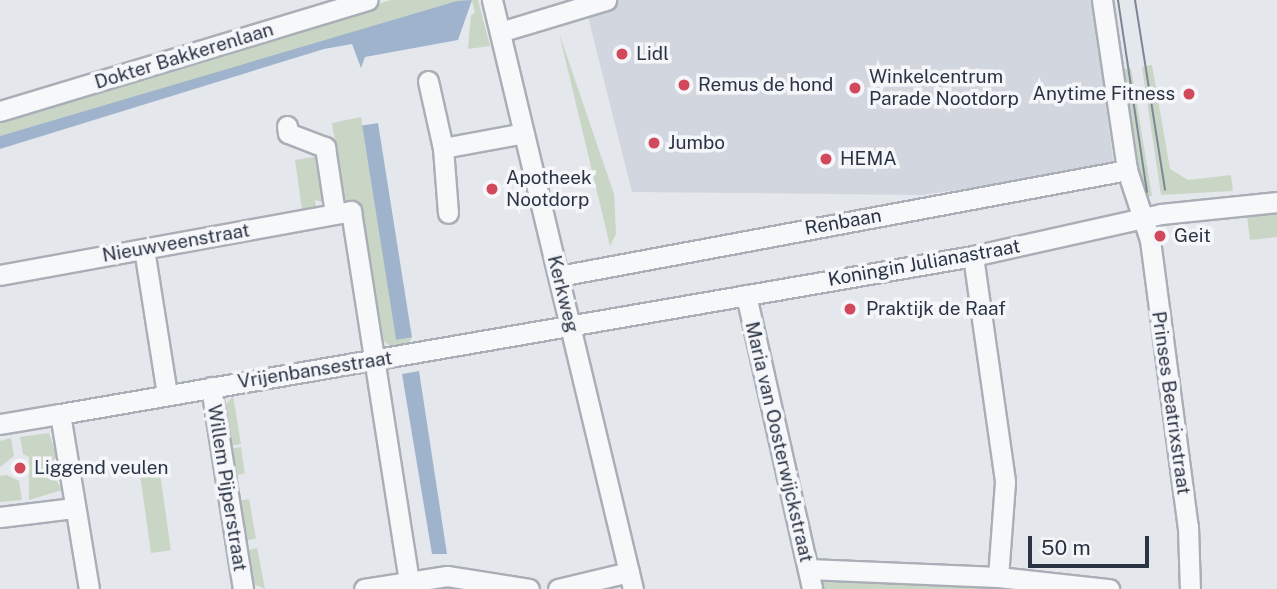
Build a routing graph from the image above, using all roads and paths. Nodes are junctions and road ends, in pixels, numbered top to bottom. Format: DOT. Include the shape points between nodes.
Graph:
graph roads {
  1 [pos="368,0"];
  2 [pos="492,0"];
  3 [pos="606,0"];
  4 [pos="1102,0"];
  5 [pos="499,32"];
  6 [pos="428,81"];
  7 [pos="0,111"];
  8 [pos="287,126"];
  9 [pos="523,133"];
  10 [pos="443,148"];
  11 [pos="1127,170"];
  12 [pos="1277,202"];
  13 [pos="343,212"];
  14 [pos="448,213"];
  15 [pos="1139,218"];
  16 [pos="144,249"];
  17 [pos="973,256"];
  18 [pos="0,275"];
  19 [pos="559,276"];
  20 [pos="746,295"];
  21 [pos="570,325"];
  22 [pos="377,362"];
  23 [pos="211,387"];
  24 [pos="167,395"];
  25 [pos="60,414"];
  26 [pos="0,424"];
  27 [pos="73,508"];
  28 [pos="0,517"];
  29 [pos="808,569"];
  30 [pos="998,577"];
  31 [pos="631,581"];
  32 [pos="409,582"];
  33 [pos="89,589"];
  34 [pos="243,589"];
  35 [pos="364,589"];
  36 [pos="529,589"];
  37 [pos="558,589"];
  38 [pos="812,589"];
  39 [pos="1109,589"];
  40 [pos="1190,589"];
  1 -- 7 [label="street, Dokter Bakkerenlaan"];
  2 -- 5 [label="street, Kerkweg"];
  3 -- 5 [label="street"];
  4 -- 11 [label="street, Prinses Beatrixstraat"];
  5 -- 9 [label="street, Kerkweg"];
  6 -- 10 [label="street"];
  8 -- 13 [label="street" via="288,133 325,146"];
  9 -- 10 [label="street"];
  9 -- 19 [label="street, Kerkweg"];
  10 -- 14 [label="street"];
  11 -- 15 [label="street, Prinses Beatrixstraat"];
  11 -- 19 [label="street, Renbaan"];
  12 -- 15 [label="street, Koningin Julianastraat"];
  13 -- 16 [label="street, Nieuwveenstraat"];
  13 -- 22 [label="street"];
  15 -- 17 [label="street, Koningin Julianastraat"];
  15 -- 40 [label="street, Prinses Beatrixstraat" via="1150,240 1188,527"];
  16 -- 18 [label="street, Nieuwveenstraat"];
  16 -- 24 [label="street"];
  17 -- 20 [label="street, Koningin Julianastraat"];
  17 -- 30 [label="street" via="1005,482"];
  19 -- 21 [label="street, Kerkweg"];
  20 -- 21 [label="street, Koningin Julianastraat"];
  20 -- 29 [label="street, Maria van Oosterwijckstraat"];
  21 -- 22 [label="street, Vrijenbansestraat"];
  21 -- 31 [label="street, Kerkweg"];
  22 -- 23 [label="street, Vrijenbansestraat"];
  22 -- 32 [label="street"];
  23 -- 24 [label="street, Vrijenbansestraat"];
  23 -- 34 [label="street, Willem Pijperstraat"];
  24 -- 25 [label="street, Vrijenbansestraat"];
  25 -- 26 [label="street, Vrijenbansestraat"];
  25 -- 27 [label="street"];
  27 -- 28 [label="street"];
  27 -- 33 [label="street"];
  29 -- 30 [label="street"];
  29 -- 38 [label="street, Maria van Oosterwijckstraat"];
  30 -- 39 [label="street"];
  31 -- 37 [label="street"];
  32 -- 35 [label="street"];
  32 -- 36 [label="street" via="447,576"];
}
